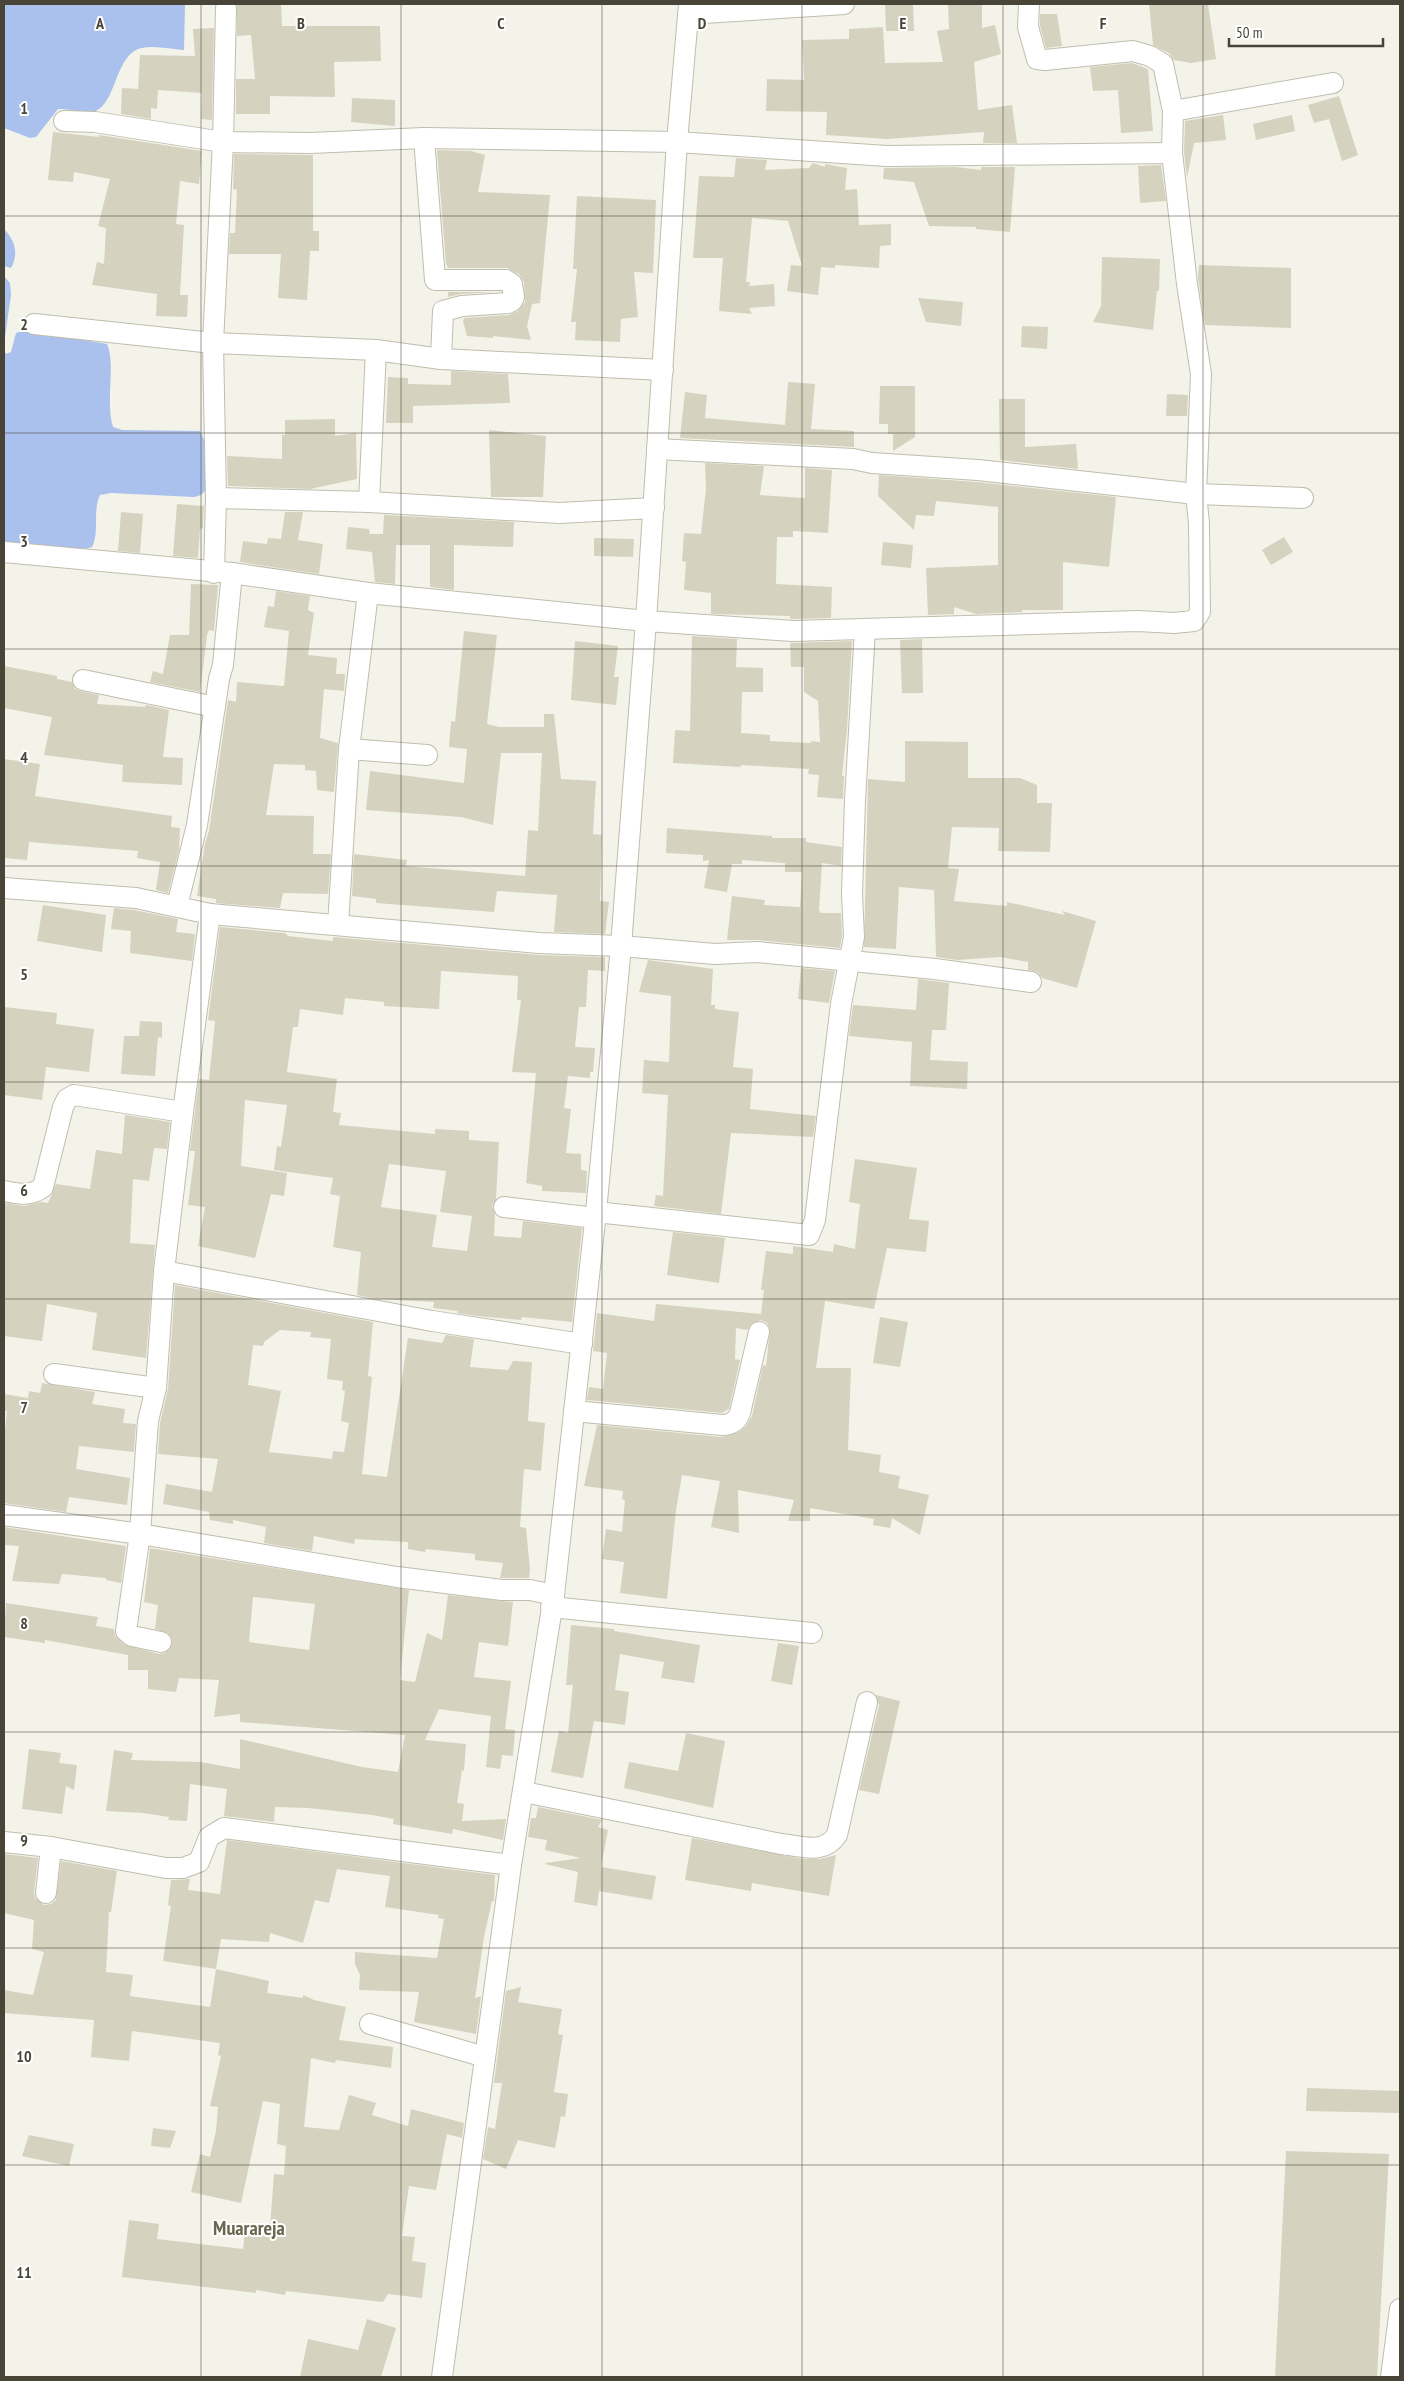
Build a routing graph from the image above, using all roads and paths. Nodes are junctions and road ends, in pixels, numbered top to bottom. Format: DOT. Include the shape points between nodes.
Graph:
graph roads {
  1 [pos="844,4"];
  2 [pos="1028,4"];
  3 [pos="226,8"];
  4 [pos="688,9"];
  5 [pos="1333,83"];
  6 [pos="1173,111"];
  7 [pos="64,121"];
  8 [pos="424,138"];
  9 [pos="223,142"];
  10 [pos="677,142"];
  11 [pos="1172,153"];
  12 [pos="34,324"];
  13 [pos="213,344"];
  14 [pos="376,350"];
  15 [pos="441,359"];
  16 [pos="663,370"];
  17 [pos="657,449"];
  18 [pos="1196,494"];
  19 [pos="216,498"];
  20 [pos="1303,498"];
  21 [pos="369,502"];
  22 [pos="654,508"];
  23 [pos="4,552"];
  24 [pos="223,573"];
  25 [pos="368,593"];
  26 [pos="646,621"];
  27 [pos="865,629"];
  28 [pos="83,680"];
  29 [pos="216,708"];
  30 [pos="349,749"];
  31 [pos="427,756"];
  32 [pos="4,888"];
  33 [pos="177,906"];
  34 [pos="210,914"];
  35 [pos="338,925"];
  36 [pos="621,946"];
  37 [pos="849,960"];
  38 [pos="1031,982"];
  39 [pos="183,1112"];
  40 [pos="4,1191"];
  41 [pos="504,1207"];
  42 [pos="596,1215"];
  43 [pos="164,1270"];
  44 [pos="759,1332"];
  45 [pos="582,1344"];
  46 [pos="54,1374"];
  47 [pos="156,1388"];
  48 [pos="574,1411"];
  49 [pos="4,1515"];
  50 [pos="140,1534"];
  51 [pos="553,1601"];
  52 [pos="812,1633"];
  53 [pos="161,1642"];
  54 [pos="867,1702"];
  55 [pos="524,1792"];
  56 [pos="4,1842"];
  57 [pos="51,1847"];
  58 [pos="511,1865"];
  59 [pos="46,1893"];
  60 [pos="370,2024"];
  61 [pos="485,2057"];
  62 [pos="1400,2309"];
  63 [pos="442,2377"];
  64 [pos="1391,2377"];
  1 -- 4 [label="street"];
  2 -- 6 [label="street" via="1028,27 1037,59 1141,52 1163,64"];
  3 -- 9 [label="street"];
  4 -- 10 [label="street"];
  5 -- 6 [label="street"];
  6 -- 11 [label="street"];
  7 -- 9 [label="street" via="94,122"];
  8 -- 9 [label="street" via="310,143"];
  8 -- 10 [label="street"];
  8 -- 15 [label="street" via="435,280 506,280 512,284 514,297 508,303 444,310"];
  9 -- 13 [label="street"];
  10 -- 11 [label="street" via="886,156"];
  10 -- 16 [label="street"];
  11 -- 18 [label="street" via="1201,374"];
  12 -- 13 [label="street"];
  13 -- 14 [label="street"];
  13 -- 19 [label="street"];
  14 -- 15 [label="street"];
  14 -- 21 [label="street"];
  15 -- 16 [label="street"];
  16 -- 17 [label="street"];
  17 -- 18 [label="street" via="853,459"];
  17 -- 22 [label="street"];
  18 -- 20 [label="street"];
  18 -- 27 [label="street" via="1200,612 1194,621"];
  19 -- 21 [label="street"];
  19 -- 24 [label="street"];
  21 -- 22 [label="street" via="553,512"];
  22 -- 26 [label="street"];
  23 -- 24 [label="street"];
  24 -- 25 [label="street"];
  24 -- 29 [label="street" via="225,652"];
  25 -- 26 [label="street"];
  25 -- 30 [label="street"];
  26 -- 27 [label="street" via="793,631"];
  26 -- 36 [label="street"];
  27 -- 37 [label="street" via="852,894 854,937"];
  28 -- 29 [label="street"];
  29 -- 33 [label="street" via="197,824"];
  30 -- 31 [label="street"];
  30 -- 35 [label="street"];
  32 -- 33 [label="street" via="136,898"];
  33 -- 34 [label="street"];
  34 -- 35 [label="street"];
  34 -- 39 [label="street"];
  35 -- 36 [label="street" via="539,943"];
  36 -- 37 [label="street"];
  36 -- 42 [label="street"];
  37 -- 38 [label="street"];
  37 -- 42 [label="street" via="815,1220 810,1235"];
  39 -- 40 [label="street" via="74,1095 63,1107 43,1187 26,1195"];
  39 -- 43 [label="street"];
  41 -- 42 [label="street"];
  42 -- 45 [label="street"];
  43 -- 45 [label="street" via="432,1322"];
  43 -- 47 [label="street"];
  44 -- 48 [label="street" via="740,1412 732,1423 722,1425"];
  45 -- 48 [label="street"];
  46 -- 47 [label="street"];
  47 -- 50 [label="street" via="148,1421"];
  48 -- 51 [label="street"];
  49 -- 50 [label="street"];
  50 -- 51 [label="street" via="308,1560 352,1571 502,1590 530,1590"];
  50 -- 53 [label="street" via="126,1631 132,1636"];
  51 -- 52 [label="street"];
  51 -- 55 [label="street"];
  54 -- 55 [label="street" via="837,1835 823,1848 781,1844"];
  55 -- 58 [label="street"];
  56 -- 57 [label="street"];
  57 -- 58 [label="street" via="166,1868 183,1868 199,1862 209,1837 224,1828"];
  57 -- 59 [label="street"];
  58 -- 61 [label="street"];
  60 -- 61 [label="street"];
  61 -- 63 [label="street"];
  62 -- 64 [label="street"];
}
